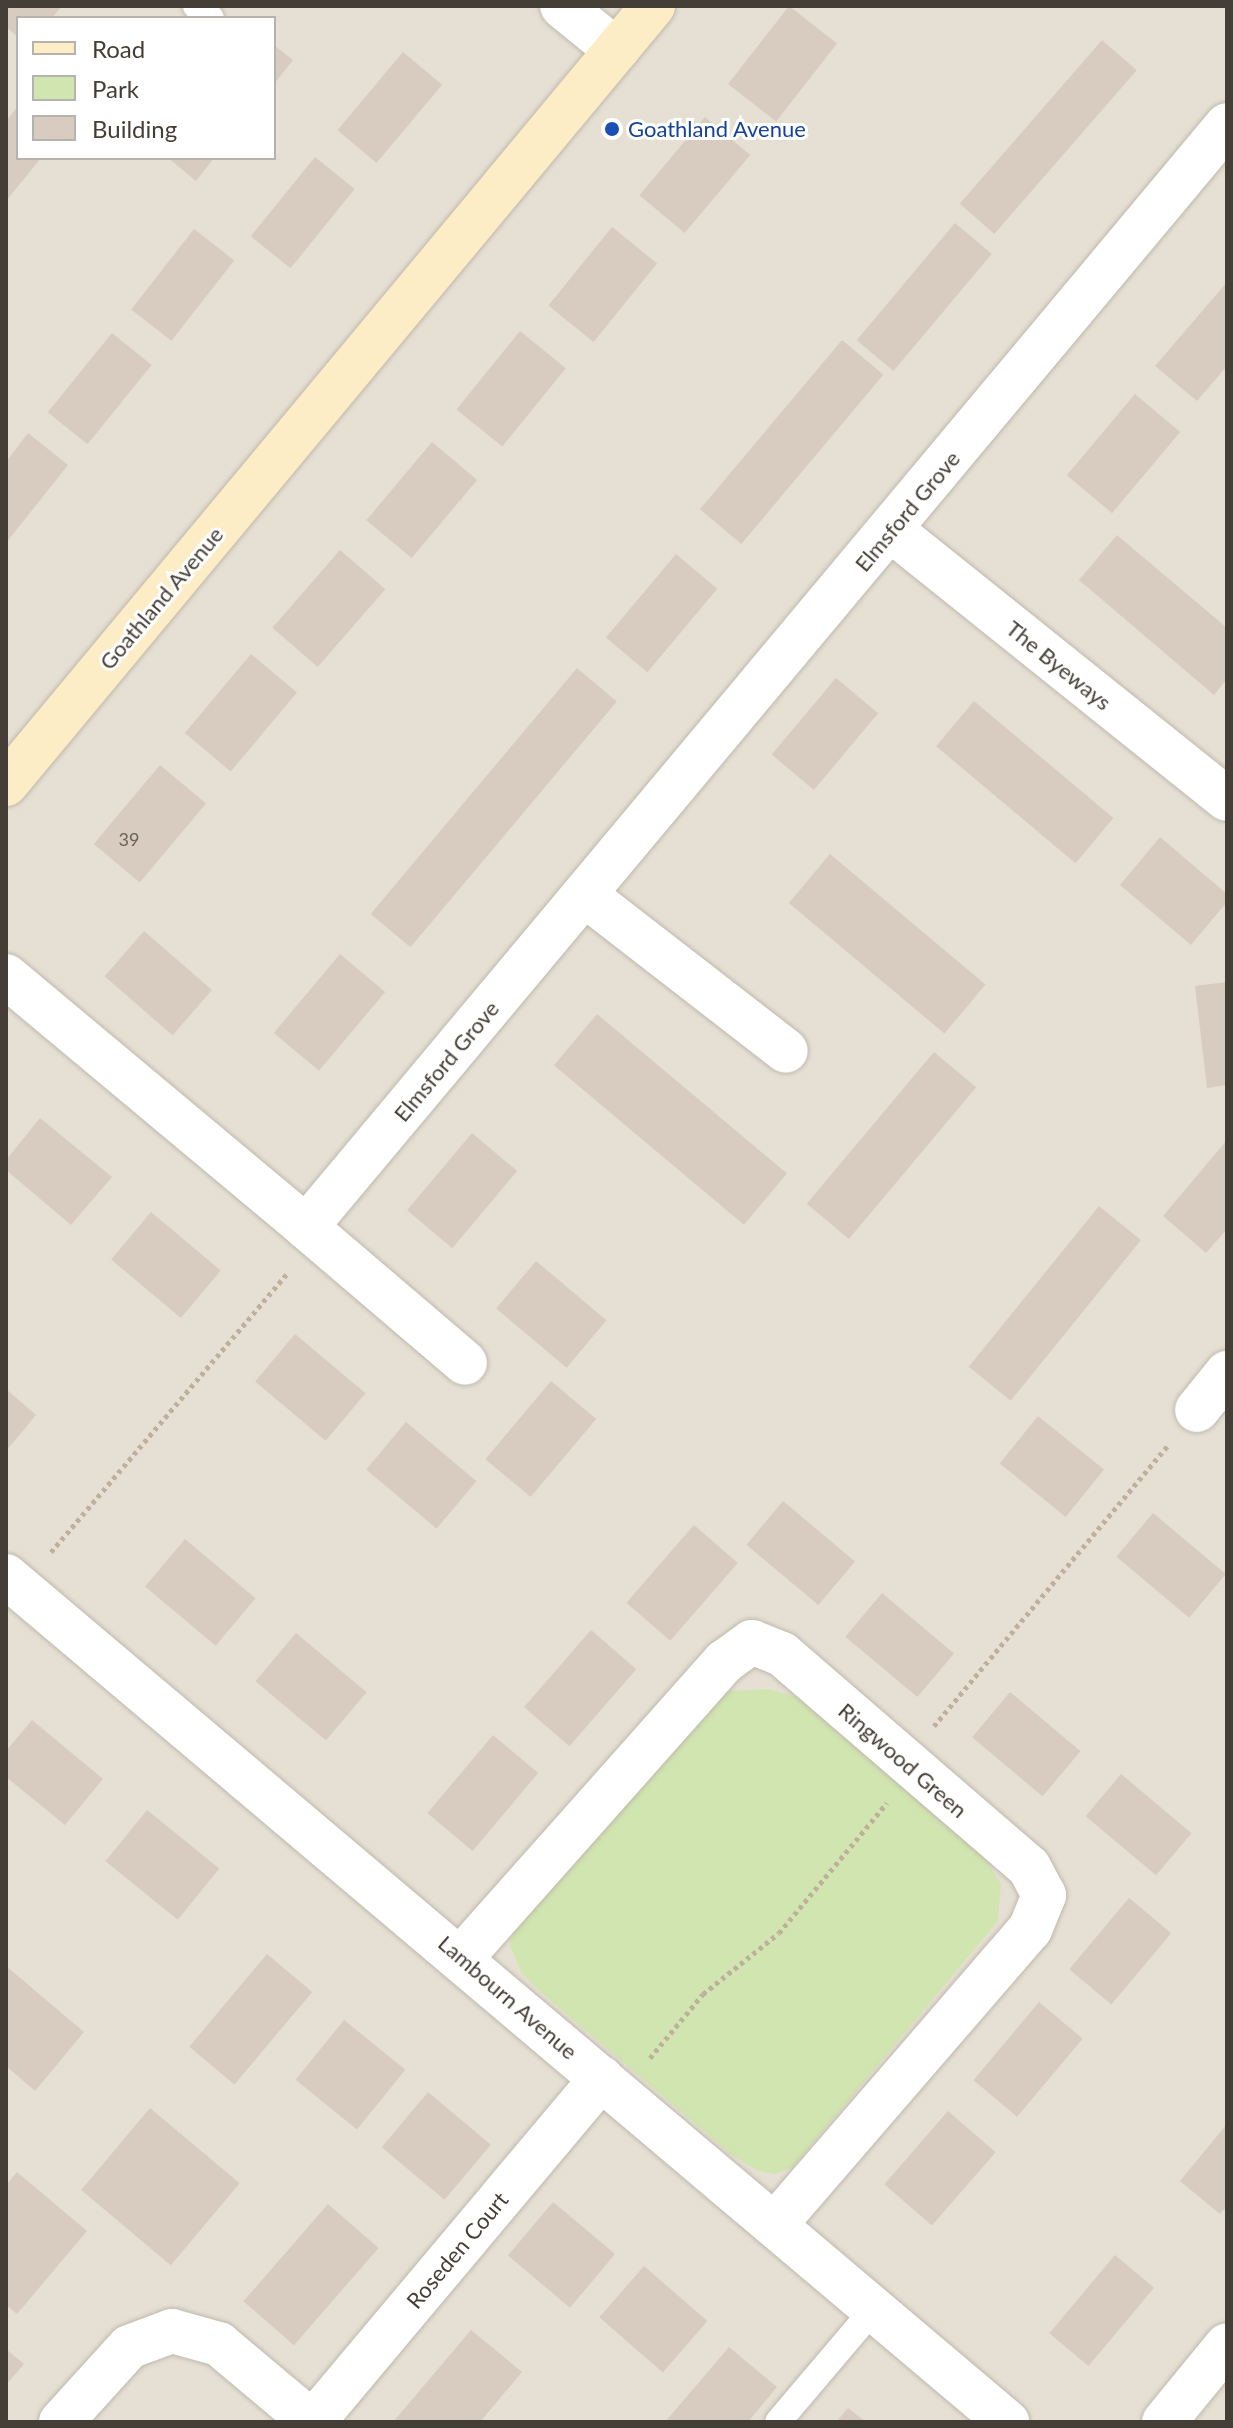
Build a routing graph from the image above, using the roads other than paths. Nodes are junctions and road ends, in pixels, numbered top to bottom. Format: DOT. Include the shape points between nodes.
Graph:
graph roads {
  1 [pos="562,6"];
  2 [pos="653,6"];
  3 [pos="616,50"];
  4 [pos="1227,125"];
  5 [pos="891,530"];
  6 [pos="6,784"];
  7 [pos="1227,799"];
  8 [pos="585,895"];
  9 [pos="6,976"];
  10 [pos="786,1051"];
  11 [pos="306,1227"];
  12 [pos="465,1363"];
  13 [pos="1227,1373"];
  14 [pos="1197,1410"];
  15 [pos="13,1582"];
  16 [pos="462,1957"];
  17 [pos="602,2078"];
  18 [pos="777,2222"];
  19 [pos="874,2309"];
  20 [pos="1227,2345"];
  21 [pos="61,2422"];
  22 [pos="312,2422"];
  23 [pos="778,2422"];
  24 [pos="1007,2422"];
  25 [pos="1164,2422"];
  1 -- 3 [label="street"];
  2 -- 3 [label="street, Goathland Avenue"];
  3 -- 6 [label="street, Goathland Avenue"];
  4 -- 5 [label="street, Elmsford Grove"];
  5 -- 7 [label="street, The Byeways"];
  5 -- 8 [label="street, Elmsford Grove"];
  8 -- 10 [label="street"];
  8 -- 11 [label="street, Elmsford Grove"];
  9 -- 11 [label="street"];
  11 -- 12 [label="street"];
  13 -- 14 [label="street"];
  15 -- 16 [label="street, Lambourn Avenue"];
  16 -- 17 [label="street, Lambourn Avenue"];
  16 -- 18 [label="street, Ringwood Green" via="724,1662 752,1642 782,1654 1029,1867 1044,1895 1030,1929"];
  17 -- 18 [label="street, Lambourn Avenue"];
  17 -- 22 [label="street, Roseden Court"];
  18 -- 19 [label="street, Lambourn Avenue"];
  19 -- 23 [label="lane"];
  19 -- 24 [label="street, Lambourn Avenue"];
  20 -- 25 [label="street"];
  21 -- 22 [label="street, Roseden Court" via="129,2347 172,2331 219,2344"];
}
